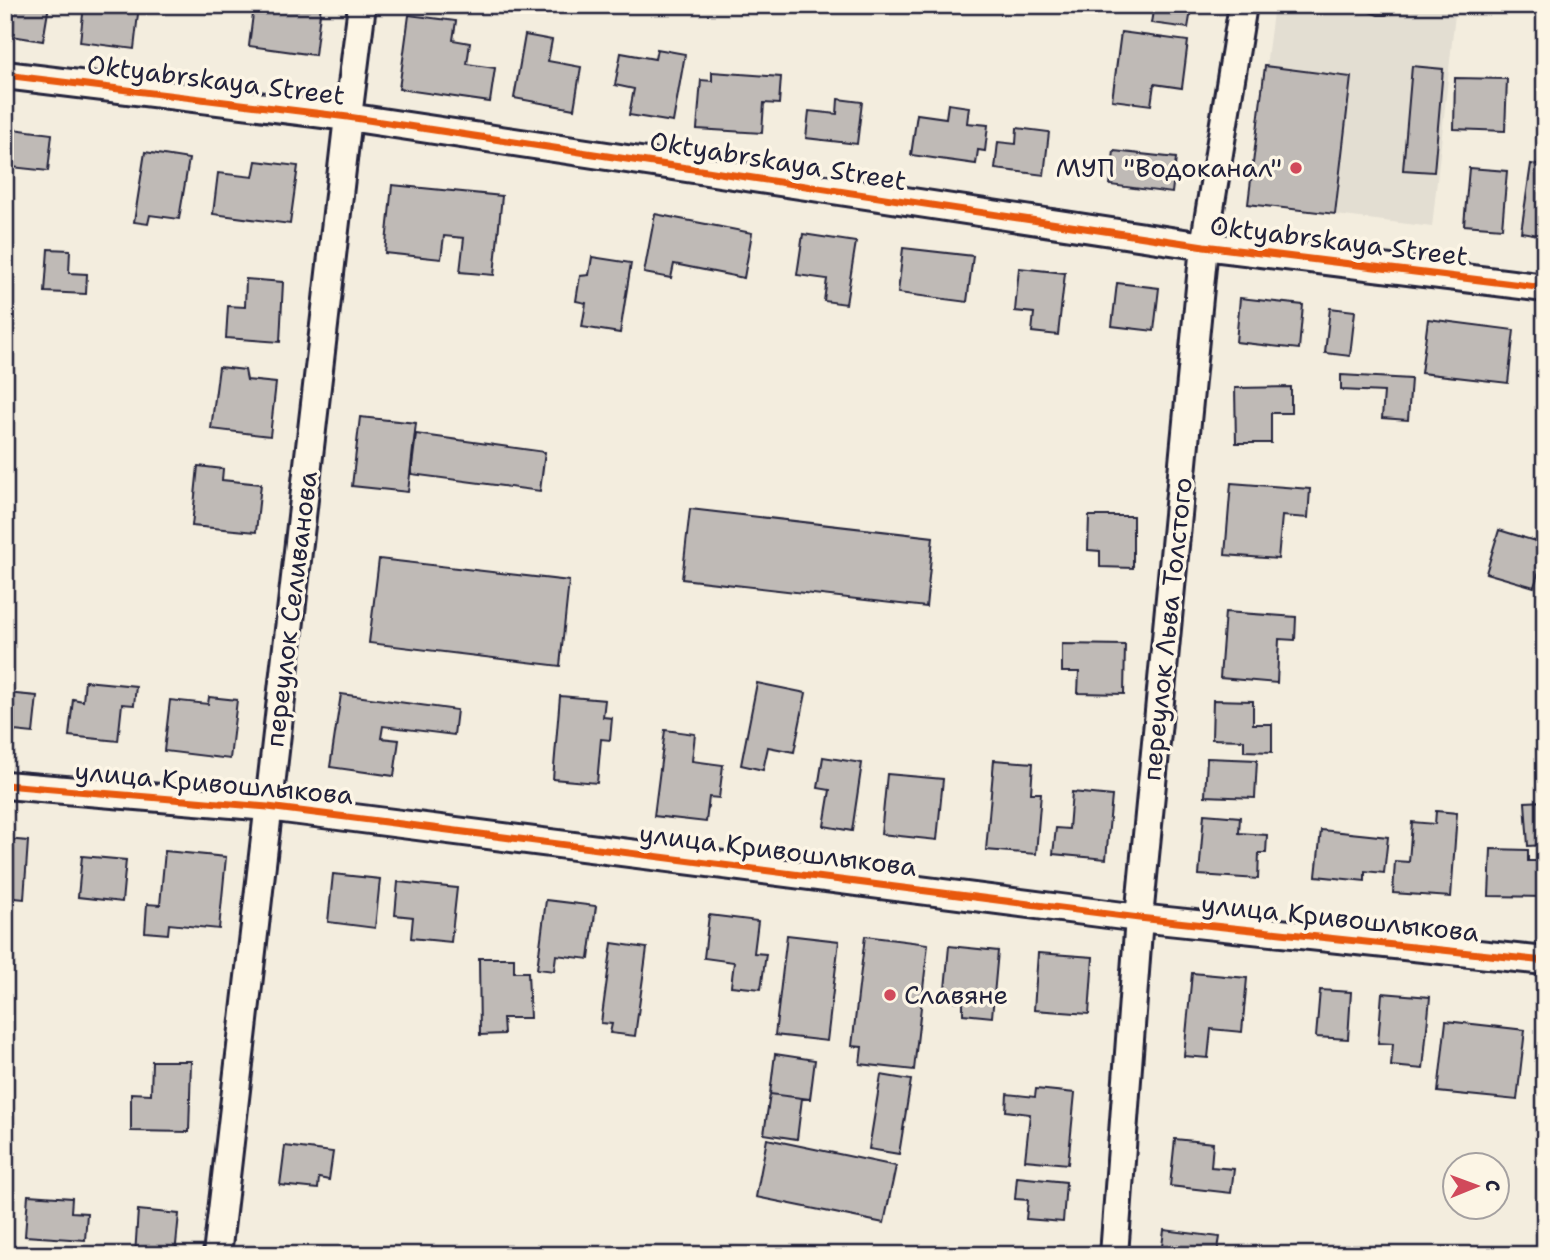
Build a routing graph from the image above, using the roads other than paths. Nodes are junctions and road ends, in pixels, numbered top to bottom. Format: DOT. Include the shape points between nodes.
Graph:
graph roads {
  1 [pos="362,5"];
  2 [pos="1243,5"];
  3 [pos="5,75"];
  4 [pos="348,117"];
  5 [pos="1204,246"];
  6 [pos="1545,288"];
  7 [pos="5,785"];
  8 [pos="268,807"];
  9 [pos="1139,918"];
  10 [pos="1545,961"];
  11 [pos="216,1255"];
  12 [pos="1114,1255"];
  1 -- 4 [label="street, переулок Селиванова"];
  2 -- 5 [label="street, переулок Льва Толстого"];
  3 -- 4 [label="street, Oktyabrskaya Street"];
  4 -- 5 [label="street, Oktyabrskaya Street"];
  4 -- 8 [label="street, переулок Селиванова"];
  5 -- 6 [label="street, Oktyabrskaya Street"];
  5 -- 9 [label="street, переулок Льва Толстого"];
  7 -- 8 [label="street, улица Кривошлыкова"];
  8 -- 9 [label="street, улица Кривошлыкова"];
  8 -- 11 [label="street, переулок Селиванова"];
  9 -- 10 [label="street, улица Кривошлыкова"];
  9 -- 12 [label="street, переулок Льва Толстого"];
}
